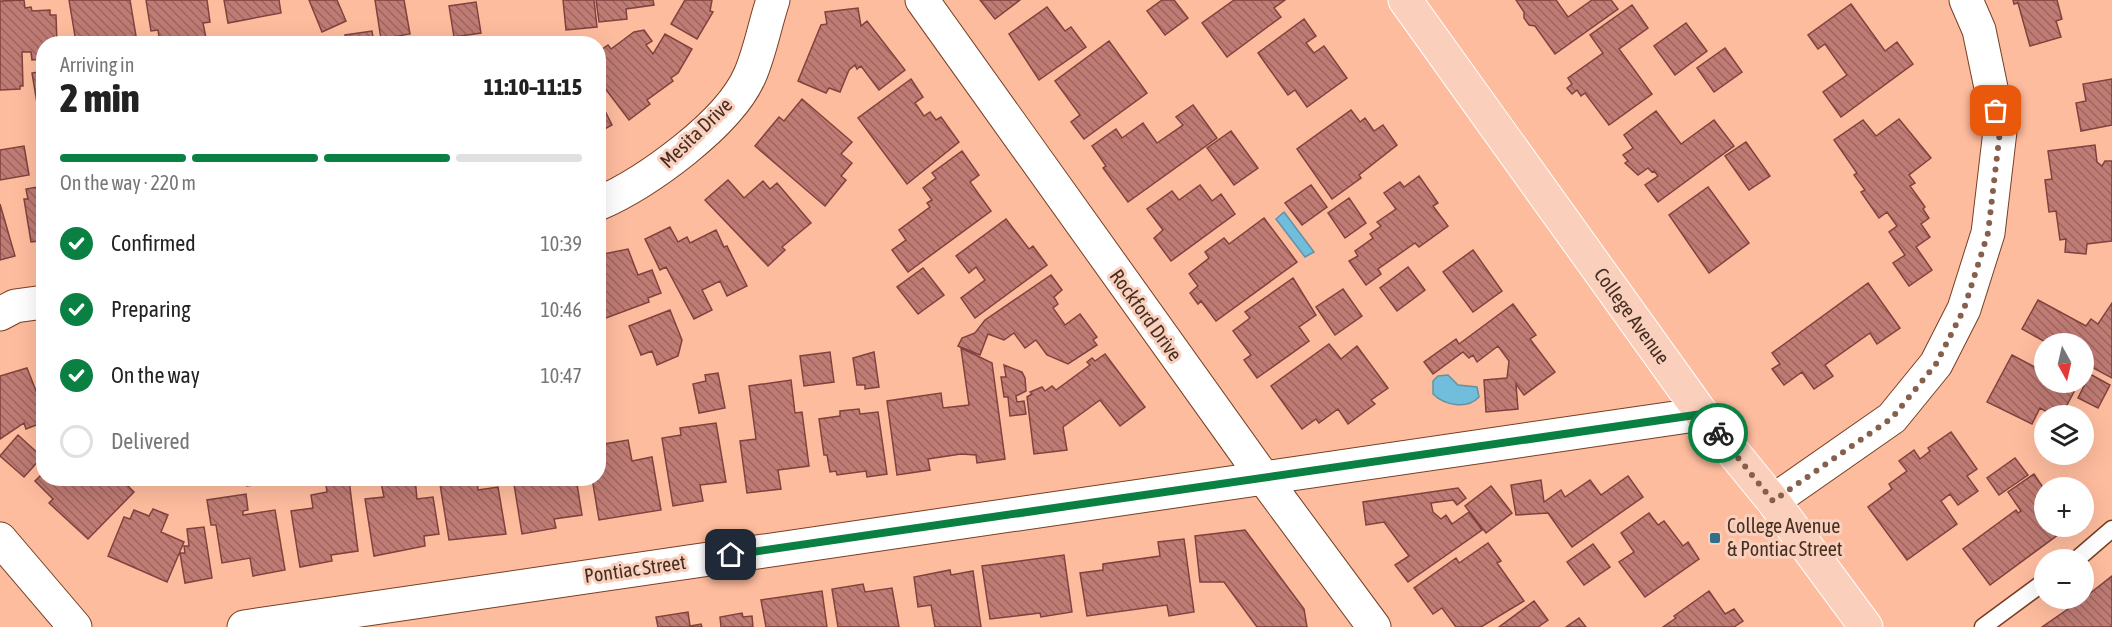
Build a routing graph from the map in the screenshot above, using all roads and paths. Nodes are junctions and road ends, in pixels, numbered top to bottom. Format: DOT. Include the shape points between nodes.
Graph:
graph roads {
  1 [pos="773,0"];
  2 [pos="922,0"];
  3 [pos="1405,0"];
  4 [pos="1966,0"];
  5 [pos="606,199"];
  6 [pos="36,303"];
  7 [pos="0,314"];
  8 [pos="1702,414"];
  9 [pos="1263,477"];
  10 [pos="1773,501"];
  11 [pos="2112,529"];
  12 [pos="0,538"];
  13 [pos="2089,549"];
  14 [pos="2034,589"];
  15 [pos="75,627"];
  16 [pos="244,627"];
  17 [pos="1374,627"];
  18 [pos="1866,627"];
  19 [pos="1983,627"];
  1 -- 5 [label="street, Mesita Drive" via="750,76 713,123 667,164"];
  2 -- 9 [label="street, Rockford Drive"];
  3 -- 8 [label="main road, College Avenue"];
  4 -- 10 [label="street" via="1979,30 2000,131 1988,233 1964,309 1936,364 1892,418"];
  6 -- 7 [label="street" via="15,306"];
  8 -- 9 [label="street, Pontiac Street"];
  8 -- 10 [label="main road, College Avenue"];
  9 -- 16 [label="street, Pontiac Street"];
  9 -- 17 [label="street, Rockford Drive"];
  10 -- 18 [label="main road, College Avenue"];
  11 -- 13 [label="lane"];
  12 -- 15 [label="street"];
  14 -- 19 [label="lane"];
}
